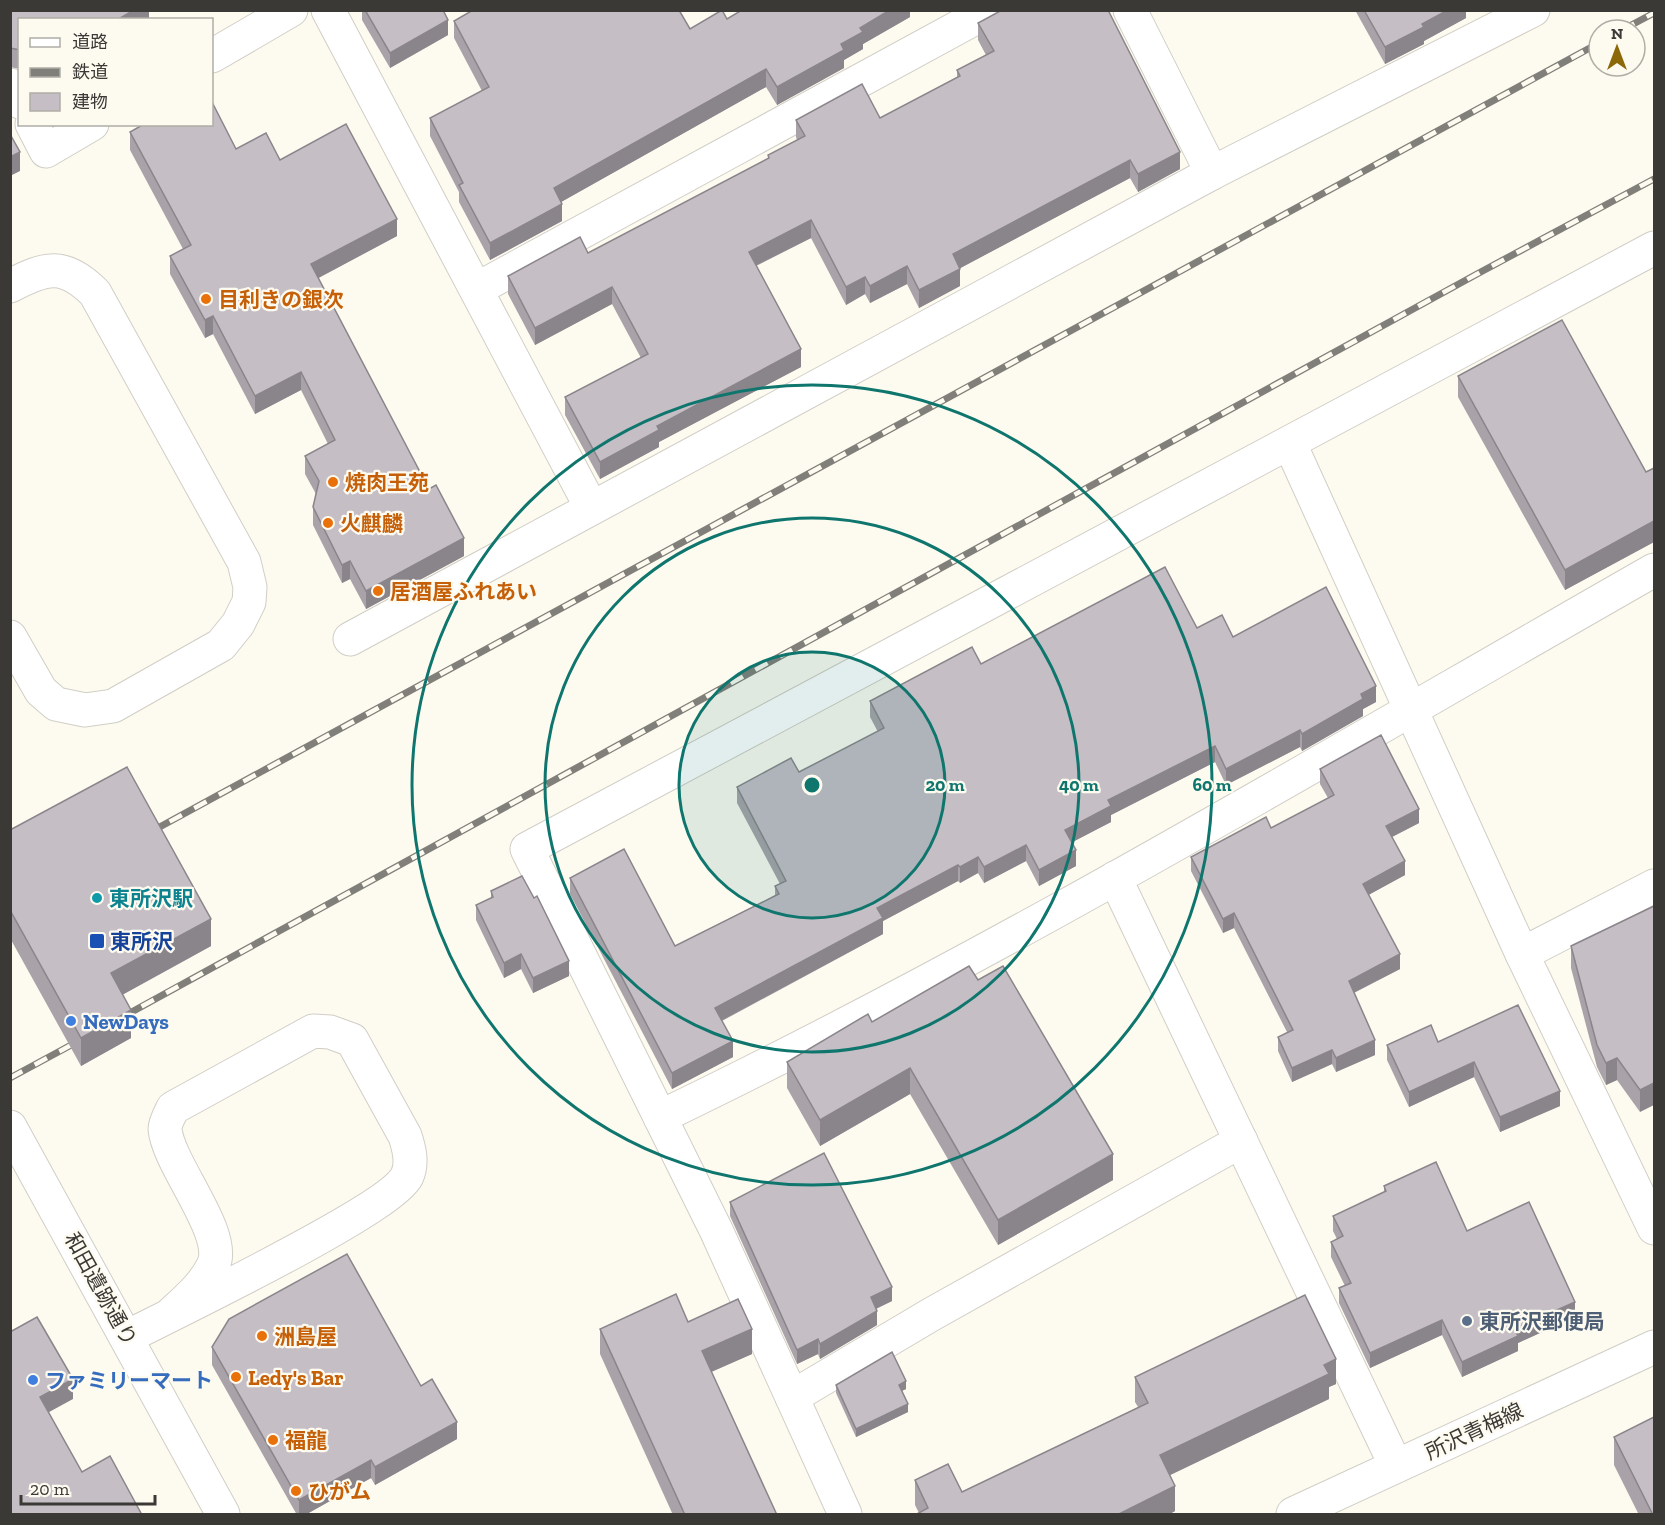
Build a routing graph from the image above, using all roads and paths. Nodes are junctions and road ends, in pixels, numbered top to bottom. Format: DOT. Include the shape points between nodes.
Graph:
graph roads {
  1 [pos="291,10"];
  2 [pos="328,10"];
  3 [pos="990,10"];
  4 [pos="1130,10"];
  5 [pos="1533,10"];
  6 [pos="213,55"];
  7 [pos="10,85"];
  8 [pos="18,99"];
  9 [pos="33,126"];
  10 [pos="89,126"];
  11 [pos="1212,173"];
  12 [pos="1654,248"];
  13 [pos="10,286"];
  14 [pos="477,289"];
  15 [pos="1290,444"];
  16 [pos="591,507"];
  17 [pos="1654,570"];
  18 [pos="10,637"];
  19 [pos="350,639"];
  20 [pos="1410,710"];
  21 [pos="1115,878"];
  22 [pos="1654,886"];
  23 [pos="1522,954"];
  24 [pos="660,1117"];
  25 [pos="14,1141"];
  26 [pos="1241,1141"];
  27 [pos="1654,1228"];
  28 [pos="171,1314"];
  29 [pos="127,1336"];
  30 [pos="1654,1347"];
  31 [pos="792,1397"];
  32 [pos="1396,1466"];
  33 [pos="223,1515"];
  34 [pos="845,1515"];
  35 [pos="1293,1515"];
  1 -- 6 [label="street"];
  2 -- 14 [label="street"];
  3 -- 14 [label="street"];
  4 -- 11 [label="street"];
  5 -- 11 [label="street"];
  7 -- 8 [label="street"];
  9 -- 10 [label="street" via="46,151"];
  11 -- 16 [label="street"];
  12 -- 15 [label="street"];
  13 -- 18 [label="street" via="54,269 79,276 95,293 244,562 250,587 249,602 221,645 113,706 85,710 56,704 40,691"];
  14 -- 16 [label="street"];
  15 -- 20 [label="street"];
  15 -- 24 [label="street" via="527,849"];
  16 -- 19 [label="street"];
  17 -- 20 [label="street"];
  20 -- 21 [label="street"];
  20 -- 23 [label="street"];
  21 -- 24 [label="street"];
  21 -- 26 [label="street"];
  22 -- 23 [label="street"];
  23 -- 27 [label="street"];
  24 -- 31 [label="street"];
  25 -- 29 [label="street, 和田遺跡通り"];
  26 -- 31 [label="street"];
  26 -- 32 [label="street"];
  28 -- 28 [label="street" via="215,1264 209,1227 168,1143 165,1127 173,1108 313,1031 352,1040 405,1136 411,1153 407,1176 391,1194 364,1211"];
  28 -- 29 [label="street"];
  29 -- 33 [label="street, 和田遺跡通り"];
  30 -- 32 [label="street, 所沢青梅線"];
  31 -- 34 [label="street"];
  32 -- 35 [label="street, 所沢青梅線"];
}
